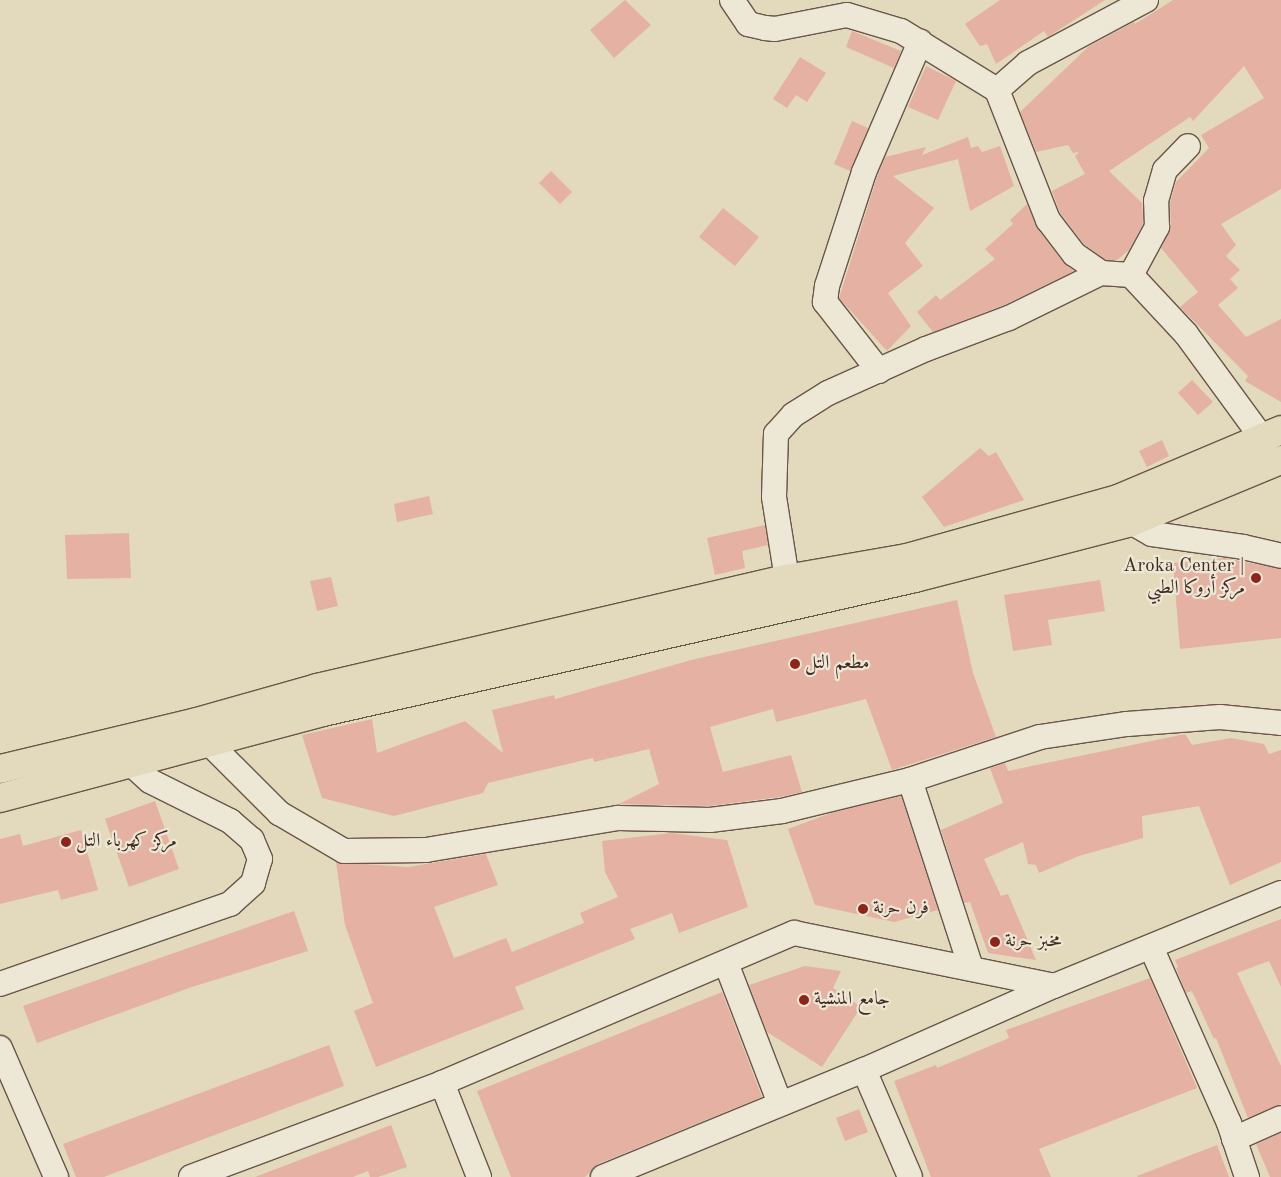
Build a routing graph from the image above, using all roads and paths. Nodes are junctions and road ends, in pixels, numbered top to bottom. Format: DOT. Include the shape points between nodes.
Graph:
graph roads {
  1 [pos="732,0"];
  2 [pos="1146,0"];
  3 [pos="920,42"];
  4 [pos="997,90"];
  5 [pos="1188,146"];
  6 [pos="1101,273"];
  7 [pos="1131,275"];
  8 [pos="879,371"];
  9 [pos="1271,434"];
  10 [pos="1281,460"];
  11 [pos="1131,522"];
  12 [pos="1281,556"];
  13 [pos="787,579"];
  14 [pos="1281,723"];
  15 [pos="210,744"];
  16 [pos="130,763"];
  17 [pos="0,769"];
  18 [pos="910,780"];
  19 [pos="0,798"];
  20 [pos="1281,893"];
  21 [pos="1151,947"];
  22 [pos="726,964"];
  23 [pos="971,968"];
  24 [pos="0,984"];
  25 [pos="1054,986"];
  26 [pos="0,1048"];
  27 [pos="864,1070"];
  28 [pos="442,1084"];
  29 [pos="780,1104"];
  30 [pos="1281,1118"];
  31 [pos="1234,1139"];
  32 [pos="232,1170"];
  33 [pos="56,1177"];
  34 [pos="190,1177"];
  35 [pos="480,1177"];
  36 [pos="603,1177"];
  37 [pos="910,1177"];
  38 [pos="1247,1177"];
  1 -- 3 [label="street" via="748,24 775,30 847,15 900,31"];
  2 -- 4 [label="street" via="1028,63"];
  3 -- 4 [label="street"];
  3 -- 8 [label="street" via="864,172 827,286 826,302"];
  4 -- 6 [label="street" via="1048,220 1074,254"];
  5 -- 7 [label="street" via="1165,170 1156,200 1157,227"];
  6 -- 7 [label="street"];
  6 -- 8 [label="street" via="1009,318 926,349"];
  7 -- 9 [label="street"];
  8 -- 13 [label="street" via="828,393 792,415 776,434 774,497"];
  9 -- 13 [label="main road" via="1118,498 907,558"];
  10 -- 11 [label="main road"];
  11 -- 12 [label="street" via="1152,534"];
  11 -- 15 [label="main road" via="915,578 324,712"];
  13 -- 17 [label="main road" via="317,688 197,722"];
  14 -- 18 [label="street" via="1220,716 1040,737"];
  15 -- 16 [label="main road"];
  15 -- 18 [label="street" via="279,813 344,851 426,850 618,818 710,820 782,811"];
  16 -- 19 [label="main road"];
  16 -- 24 [label="street" via="150,781 230,821 252,840 260,859 253,883 230,904"];
  18 -- 23 [label="street"];
  20 -- 21 [label="street"];
  21 -- 25 [label="street"];
  21 -- 31 [label="street"];
  22 -- 23 [label="street" via="794,933"];
  22 -- 28 [label="street"];
  22 -- 29 [label="street"];
  23 -- 25 [label="street"];
  25 -- 27 [label="street"];
  26 -- 33 [label="street"];
  27 -- 29 [label="street"];
  27 -- 37 [label="street"];
  28 -- 32 [label="street"];
  28 -- 35 [label="street"];
  29 -- 36 [label="street"];
  30 -- 31 [label="street"];
  31 -- 38 [label="street"];
  32 -- 34 [label="street"];
}
